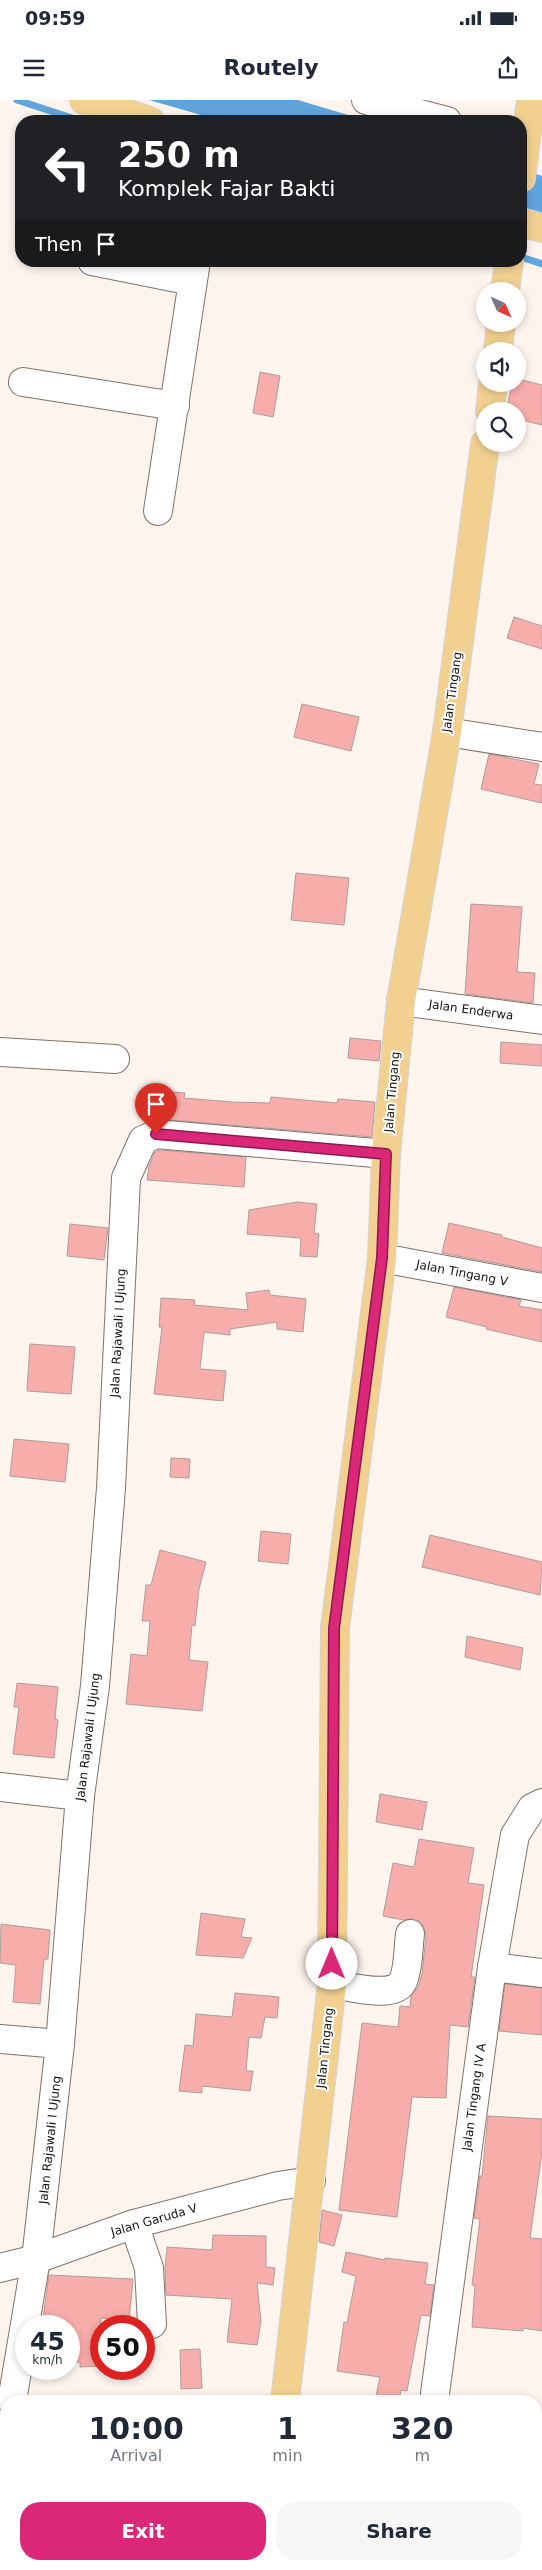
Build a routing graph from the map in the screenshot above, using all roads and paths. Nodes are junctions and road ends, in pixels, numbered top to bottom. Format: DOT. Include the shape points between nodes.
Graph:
graph roads {
  1 [pos="84,100"];
  2 [pos="366,100"];
  3 [pos="531,100"];
  4 [pos="131,115"];
  5 [pos="424,115"];
  6 [pos="530,143"];
  7 [pos="527,224"];
  8 [pos="542,228"];
  9 [pos="153,267"];
  10 [pos="509,267"];
  11 [pos="194,271"];
  12 [pos="507,282"];
  13 [pos="23,382"];
  14 [pos="175,406"];
  15 [pos="484,452"];
  16 [pos="158,511"];
  17 [pos="447,732"];
  18 [pos="542,747"];
  19 [pos="401,1001"];
  20 [pos="542,1020"];
  21 [pos="0,1052"];
  22 [pos="115,1059"];
  23 [pos="386,1154"];
  24 [pos="382,1258"];
  25 [pos="542,1288"];
  26 [pos="0,1787"];
  27 [pos="80,1796"];
  28 [pos="542,1803"];
  29 [pos="410,1934"];
  30 [pos="492,1967"];
  31 [pos="542,1973"];
  32 [pos="332,1984"];
  33 [pos="0,2040"];
  34 [pos="60,2044"];
  35 [pos="311,2181"];
  36 [pos="134,2224"];
  37 [pos="36,2259"];
  38 [pos="0,2268"];
  39 [pos="152,2315"];
  40 [pos="13,2395"];
  41 [pos="286,2395"];
  42 [pos="435,2395"];
  1 -- 4 [label="main road"];
  2 -- 5 [label="street"];
  3 -- 6 [label="main road"];
  7 -- 8 [label="main road"];
  9 -- 11 [label="street"];
  10 -- 12 [label="main road"];
  11 -- 14 [label="street"];
  13 -- 14 [label="street"];
  14 -- 16 [label="street"];
  15 -- 17 [label="main road, Jalan Tingang"];
  17 -- 18 [label="street"];
  17 -- 19 [label="main road, Jalan Tingang"];
  19 -- 20 [label="street, Jalan Enderwa"];
  19 -- 23 [label="main road, Jalan Tingang"];
  21 -- 22 [label="street"];
  23 -- 24 [label="main road, Jalan Tingang"];
  23 -- 27 [label="street, Jalan Rajawali I Ujung" via="156,1134 143,1140 136,1152 126,1178 111,1488 95,1686"];
  24 -- 25 [label="street, Jalan Tingang V"];
  24 -- 32 [label="main road, Jalan Tingang" via="334,1628"];
  26 -- 27 [label="street"];
  27 -- 34 [label="street, Jalan Rajawali I Ujung"];
  28 -- 30 [label="street, Jalan Tingang IV A" via="532,1808 515,1835"];
  29 -- 32 [label="street" via="404,1978 394,1990"];
  30 -- 31 [label="street"];
  30 -- 42 [label="street, Jalan Tingang IV A"];
  32 -- 35 [label="main road, Jalan Tingang"];
  33 -- 34 [label="street"];
  34 -- 37 [label="street, Jalan Rajawali I Ujung"];
  35 -- 36 [label="street, Jalan Garuda V" via="278,2186"];
  35 -- 41 [label="main road, Jalan Tingang"];
  36 -- 37 [label="street, Jalan Garuda V"];
  36 -- 39 [label="street" via="149,2268"];
  37 -- 38 [label="street, Jalan Garuda V"];
  37 -- 40 [label="street, Jalan Rajawali I Ujung"];
}
